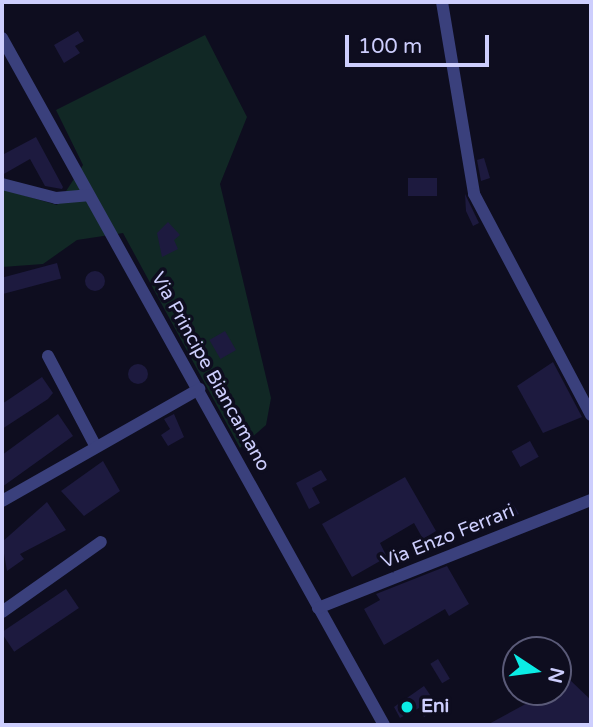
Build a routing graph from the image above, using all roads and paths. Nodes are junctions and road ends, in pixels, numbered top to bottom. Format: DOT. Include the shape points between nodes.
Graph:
graph roads {
  1 [pos="442,2"];
  2 [pos="2,38"];
  3 [pos="2,184"];
  4 [pos="88,195"];
  5 [pos="48,356"];
  6 [pos="199,389"];
  7 [pos="591,415"];
  8 [pos="95,445"];
  9 [pos="591,500"];
  10 [pos="2,501"];
  11 [pos="101,542"];
  12 [pos="2,595"];
  13 [pos="318,608"];
  14 [pos="6,609"];
  15 [pos="384,725"];
  1 -- 7 [label="street" via="474,194"];
  2 -- 4 [label="street, Via Principe Biancamano"];
  3 -- 4 [label="street" via="56,198"];
  4 -- 6 [label="street, Via Principe Biancamano"];
  5 -- 8 [label="street"];
  6 -- 8 [label="street"];
  6 -- 13 [label="street, Via Principe Biancamano"];
  8 -- 10 [label="street"];
  9 -- 13 [label="street, Via Enzo Ferrari"];
  11 -- 14 [label="street"];
  12 -- 14 [label="street"];
  13 -- 15 [label="street, Via Principe Biancamano"];
}
